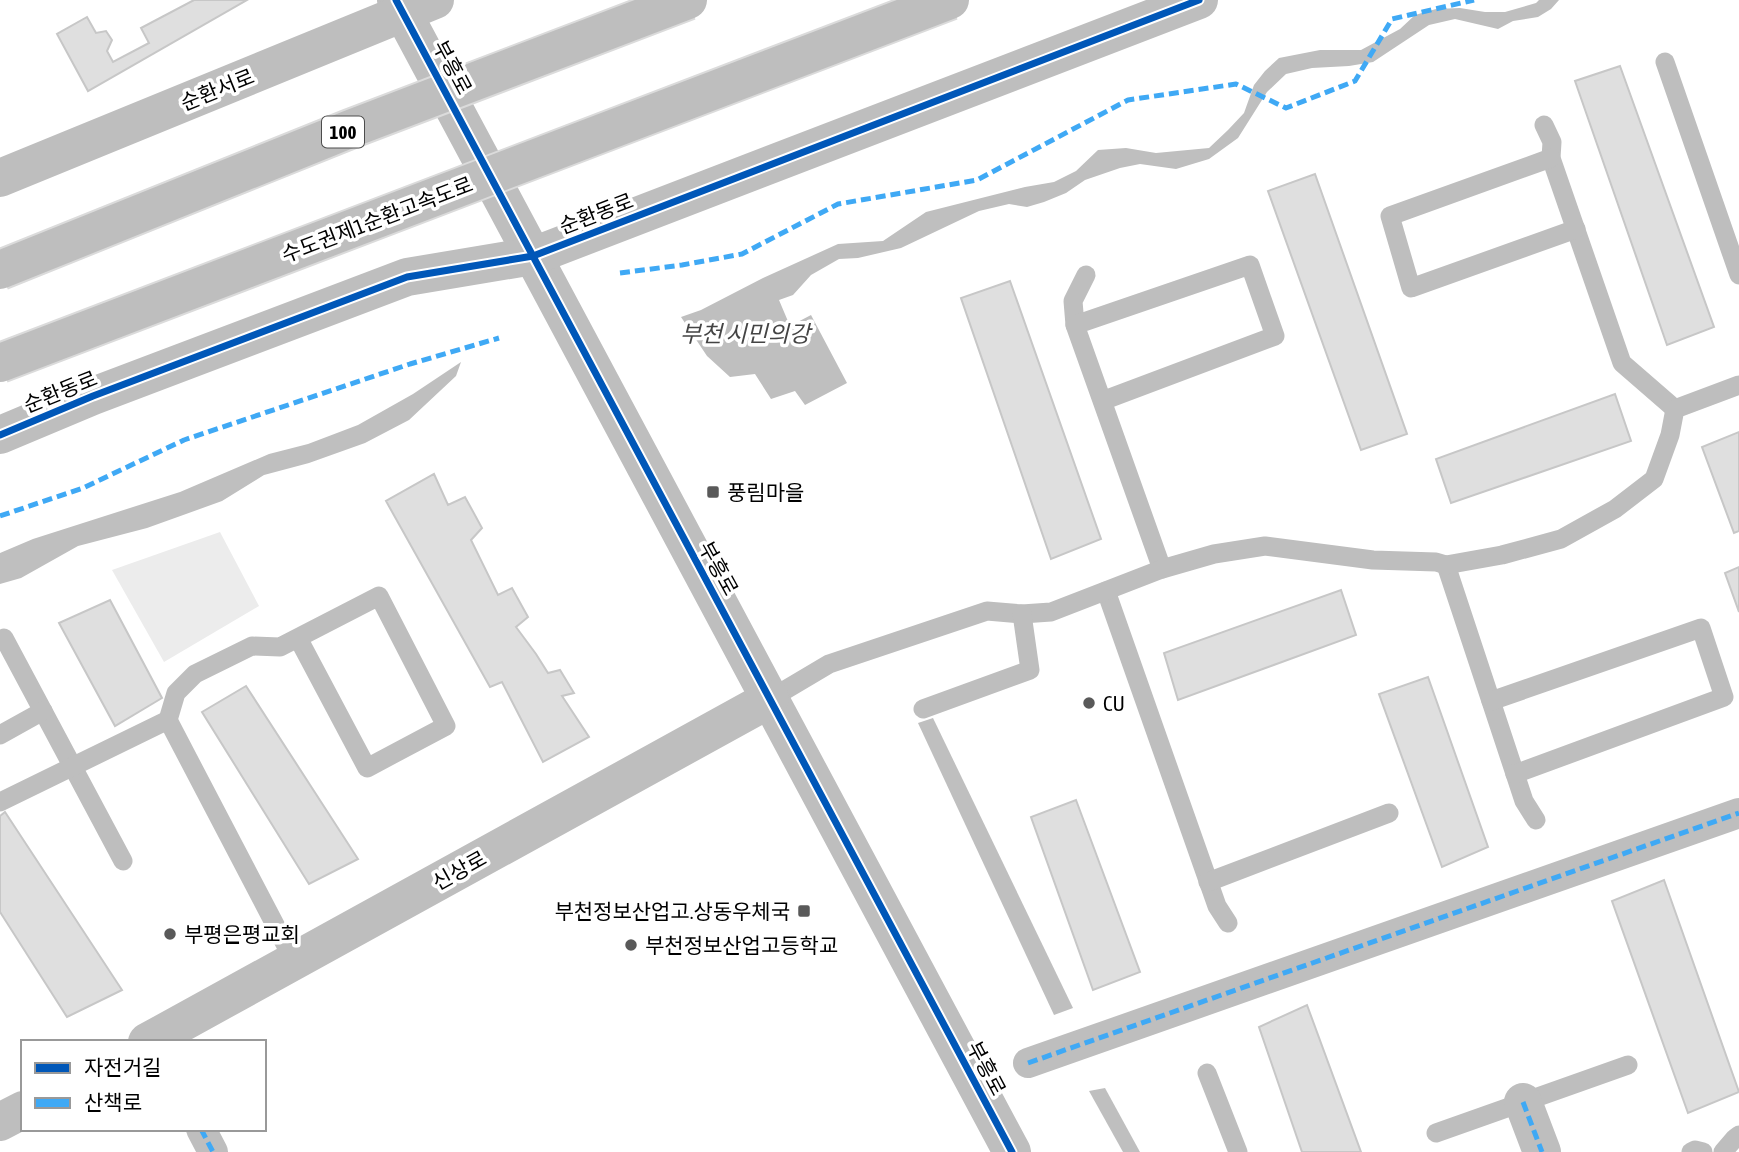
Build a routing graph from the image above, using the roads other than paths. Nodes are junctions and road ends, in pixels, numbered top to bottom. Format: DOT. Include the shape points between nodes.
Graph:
graph roads {
  1 [pos="688,0"];
  2 [pos="950,0"];
  3 [pos="1199,0"];
  4 [pos="412,4"];
  5 [pos="1665,62"];
  6 [pos="1545,125"];
  7 [pos="1550,158"];
  8 [pos="0,178"];
  9 [pos="1576,229"];
  10 [pos="533,256"];
  11 [pos="0,270"];
  12 [pos="1086,275"];
  13 [pos="1739,275"];
  14 [pos="1075,324"];
  15 [pos="0,363"];
  16 [pos="1739,385"];
  17 [pos="1102,401"];
  18 [pos="1675,409"];
  19 [pos="0,435"];
  20 [pos="1446,565"];
  21 [pos="1163,569"];
  22 [pos="1106,591"];
  23 [pos="1022,614"];
  24 [pos="298,638"];
  25 [pos="0,640"];
  26 [pos="770,699"];
  27 [pos="1491,701"];
  28 [pos="923,709"];
  29 [pos="43,711"];
  30 [pos="168,720"];
  31 [pos="0,735"];
  32 [pos="73,766"];
  33 [pos="1515,774"];
  34 [pos="0,802"];
  35 [pos="1389,813"];
  36 [pos="1739,813"];
  37 [pos="1536,820"];
  38 [pos="124,861"];
  39 [pos="1208,881"];
  40 [pos="1228,923"];
  41 [pos="294,961"];
  42 [pos="151,1040"];
  43 [pos="1028,1063"];
  44 [pos="1628,1065"];
  45 [pos="1207,1073"];
  46 [pos="1523,1102"];
  47 [pos="21,1111"];
  48 [pos="0,1122"];
  49 [pos="202,1131"];
  50 [pos="1436,1133"];
  51 [pos="1739,1135"];
  52 [pos="213,1152"];
  53 [pos="1012,1152"];
  54 [pos="1238,1152"];
  55 [pos="1542,1152"];
  56 [pos="1691,1152"];
  57 [pos="1703,1152"];
  58 [pos="1723,1152"];
  1 -- 11 [label="main road, 100, bridge"];
  2 -- 15 [label="main road, 수도권제1순환고속도로, bridge"];
  3 -- 10 [label="main road, 순환동로"];
  4 -- 8 [label="main road, 순환서로"];
  4 -- 10 [label="main road, 부흥로"];
  5 -- 13 [label="lane"];
  6 -- 7 [label="lane" via="1552,142"];
  7 -- 9 [label="lane"];
  7 -- 9 [label="lane" via="1390,216 1410,288"];
  9 -- 18 [label="lane" via="1622,363"];
  10 -- 19 [label="main road, 순환동로" via="407,277"];
  10 -- 26 [label="main road, 부흥로"];
  12 -- 14 [label="lane" via="1073,301"];
  14 -- 17 [label="lane"];
  14 -- 17 [label="lane" via="1250,265 1275,336"];
  16 -- 18 [label="lane"];
  17 -- 21 [label="lane"];
  18 -- 20 [label="lane" via="1654,479 1615,509 1562,538"];
  20 -- 21 [label="lane" via="1265,546"];
  20 -- 27 [label="lane"];
  21 -- 22 [label="lane"];
  22 -- 23 [label="lane" via="1051,612"];
  22 -- 39 [label="lane"];
  23 -- 26 [label="lane" via="987,611 829,664"];
  23 -- 28 [label="lane" via="1030,670"];
  24 -- 24 [label="lane" via="380,596 446,726 367,768"];
  24 -- 30 [label="lane" via="280,647 252,646 195,674 176,693"];
  25 -- 29 [label="lane" via="4,638"];
  26 -- 41 [label="main road, 신상로"];
  26 -- 53 [label="main road, 부흥로"];
  27 -- 33 [label="lane"];
  27 -- 33 [label="lane" via="1701,628 1724,697"];
  29 -- 31 [label="lane"];
  29 -- 32 [label="lane"];
  30 -- 32 [label="lane"];
  30 -- 41 [label="lane"];
  32 -- 34 [label="lane"];
  32 -- 38 [label="lane"];
  33 -- 37 [label="lane"];
  35 -- 39 [label="lane"];
  36 -- 43 [label="street"];
  39 -- 40 [label="lane"];
  41 -- 42 [label="main road, 신상로"];
  44 -- 46 [label="lane"];
  45 -- 54 [label="lane"];
  46 -- 50 [label="lane"];
  46 -- 55 [label="main road"];
  47 -- 48 [label="main road"];
  49 -- 52 [label="street"];
  51 -- 58 [label="lane"];
  56 -- 57 [label="lane"];
}
